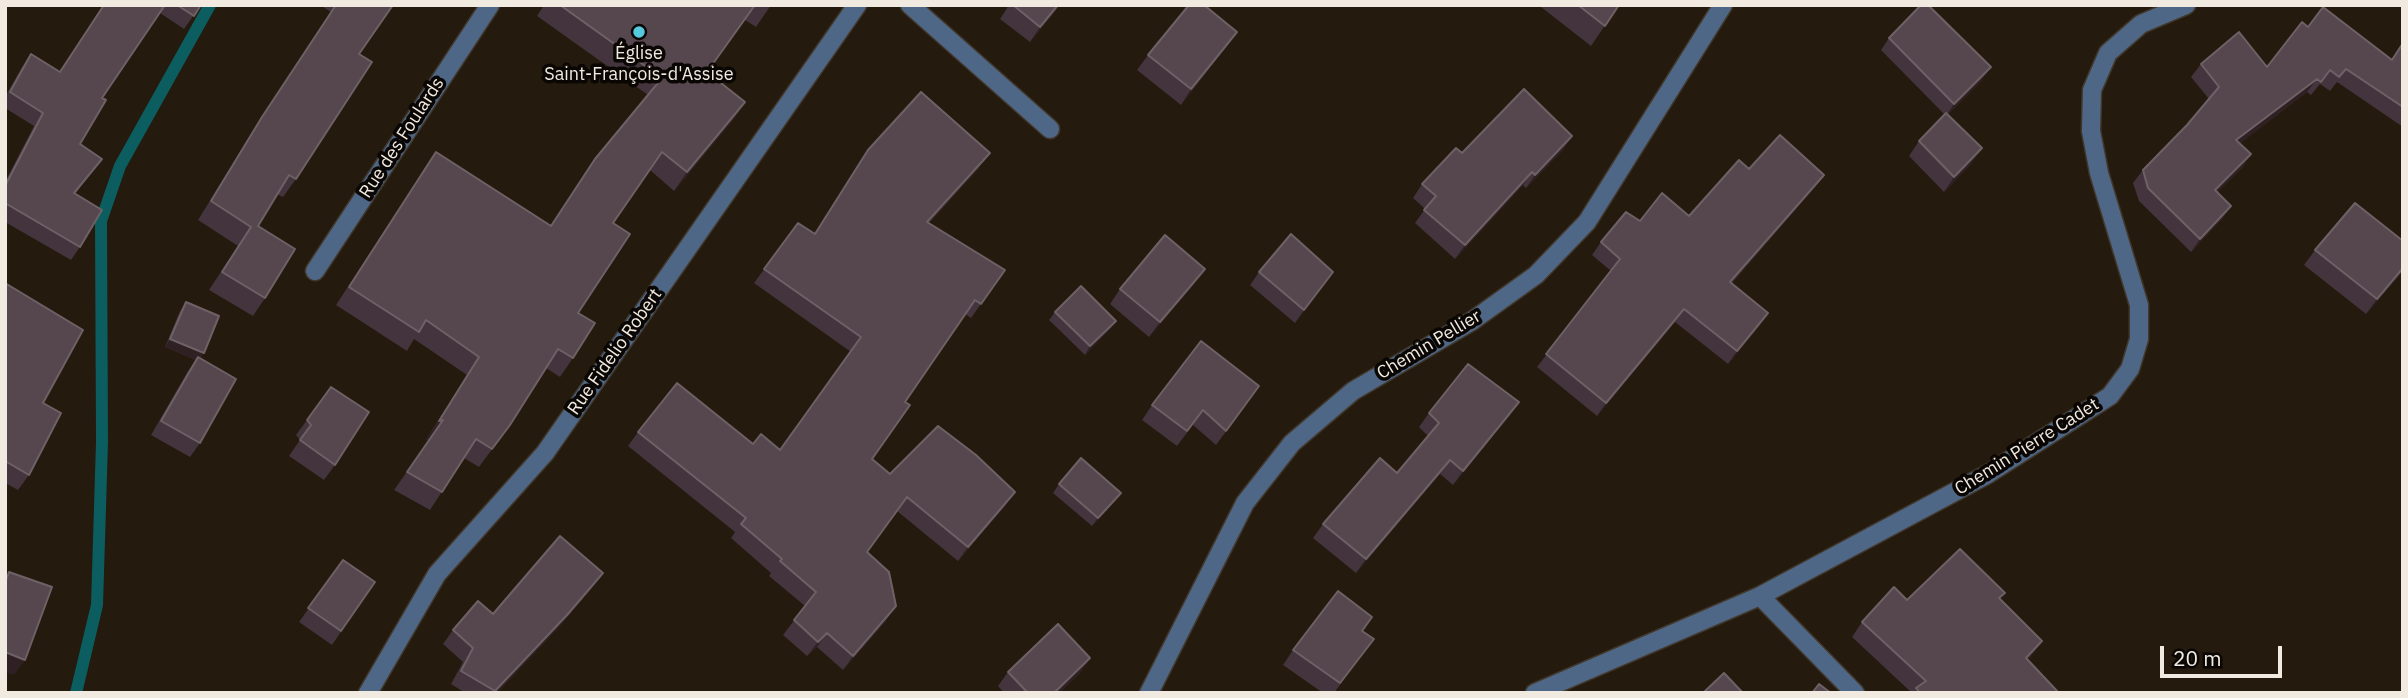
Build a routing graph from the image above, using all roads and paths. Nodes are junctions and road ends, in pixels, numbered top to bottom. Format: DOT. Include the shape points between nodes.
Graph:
graph roads {
  1 [pos="490,5"];
  2 [pos="857,5"];
  3 [pos="910,5"];
  4 [pos="1723,5"];
  5 [pos="2186,5"];
  6 [pos="1050,129"];
  7 [pos="315,271"];
  8 [pos="1760,596"];
  9 [pos="368,693"];
  10 [pos="1149,693"];
  11 [pos="1535,693"];
  12 [pos="1855,693"];
  1 -- 7 [label="street, Rue des Foulards"];
  2 -- 9 [label="street, Rue Fidelio Robert" via="545,453 437,574"];
  3 -- 6 [label="street"];
  4 -- 10 [label="street, Chemin Pellier" via="1587,222 1536,275 1472,321 1353,391 1292,443 1245,503"];
  5 -- 8 [label="street, Chemin Pierre Cadet" via="2141,24 2108,53 2092,90 2091,131 2099,173 2139,305 2139,339 2130,369 2110,396 1999,467"];
  8 -- 11 [label="street, Chemin Pierre Cadet"];
  8 -- 12 [label="street"];
}
